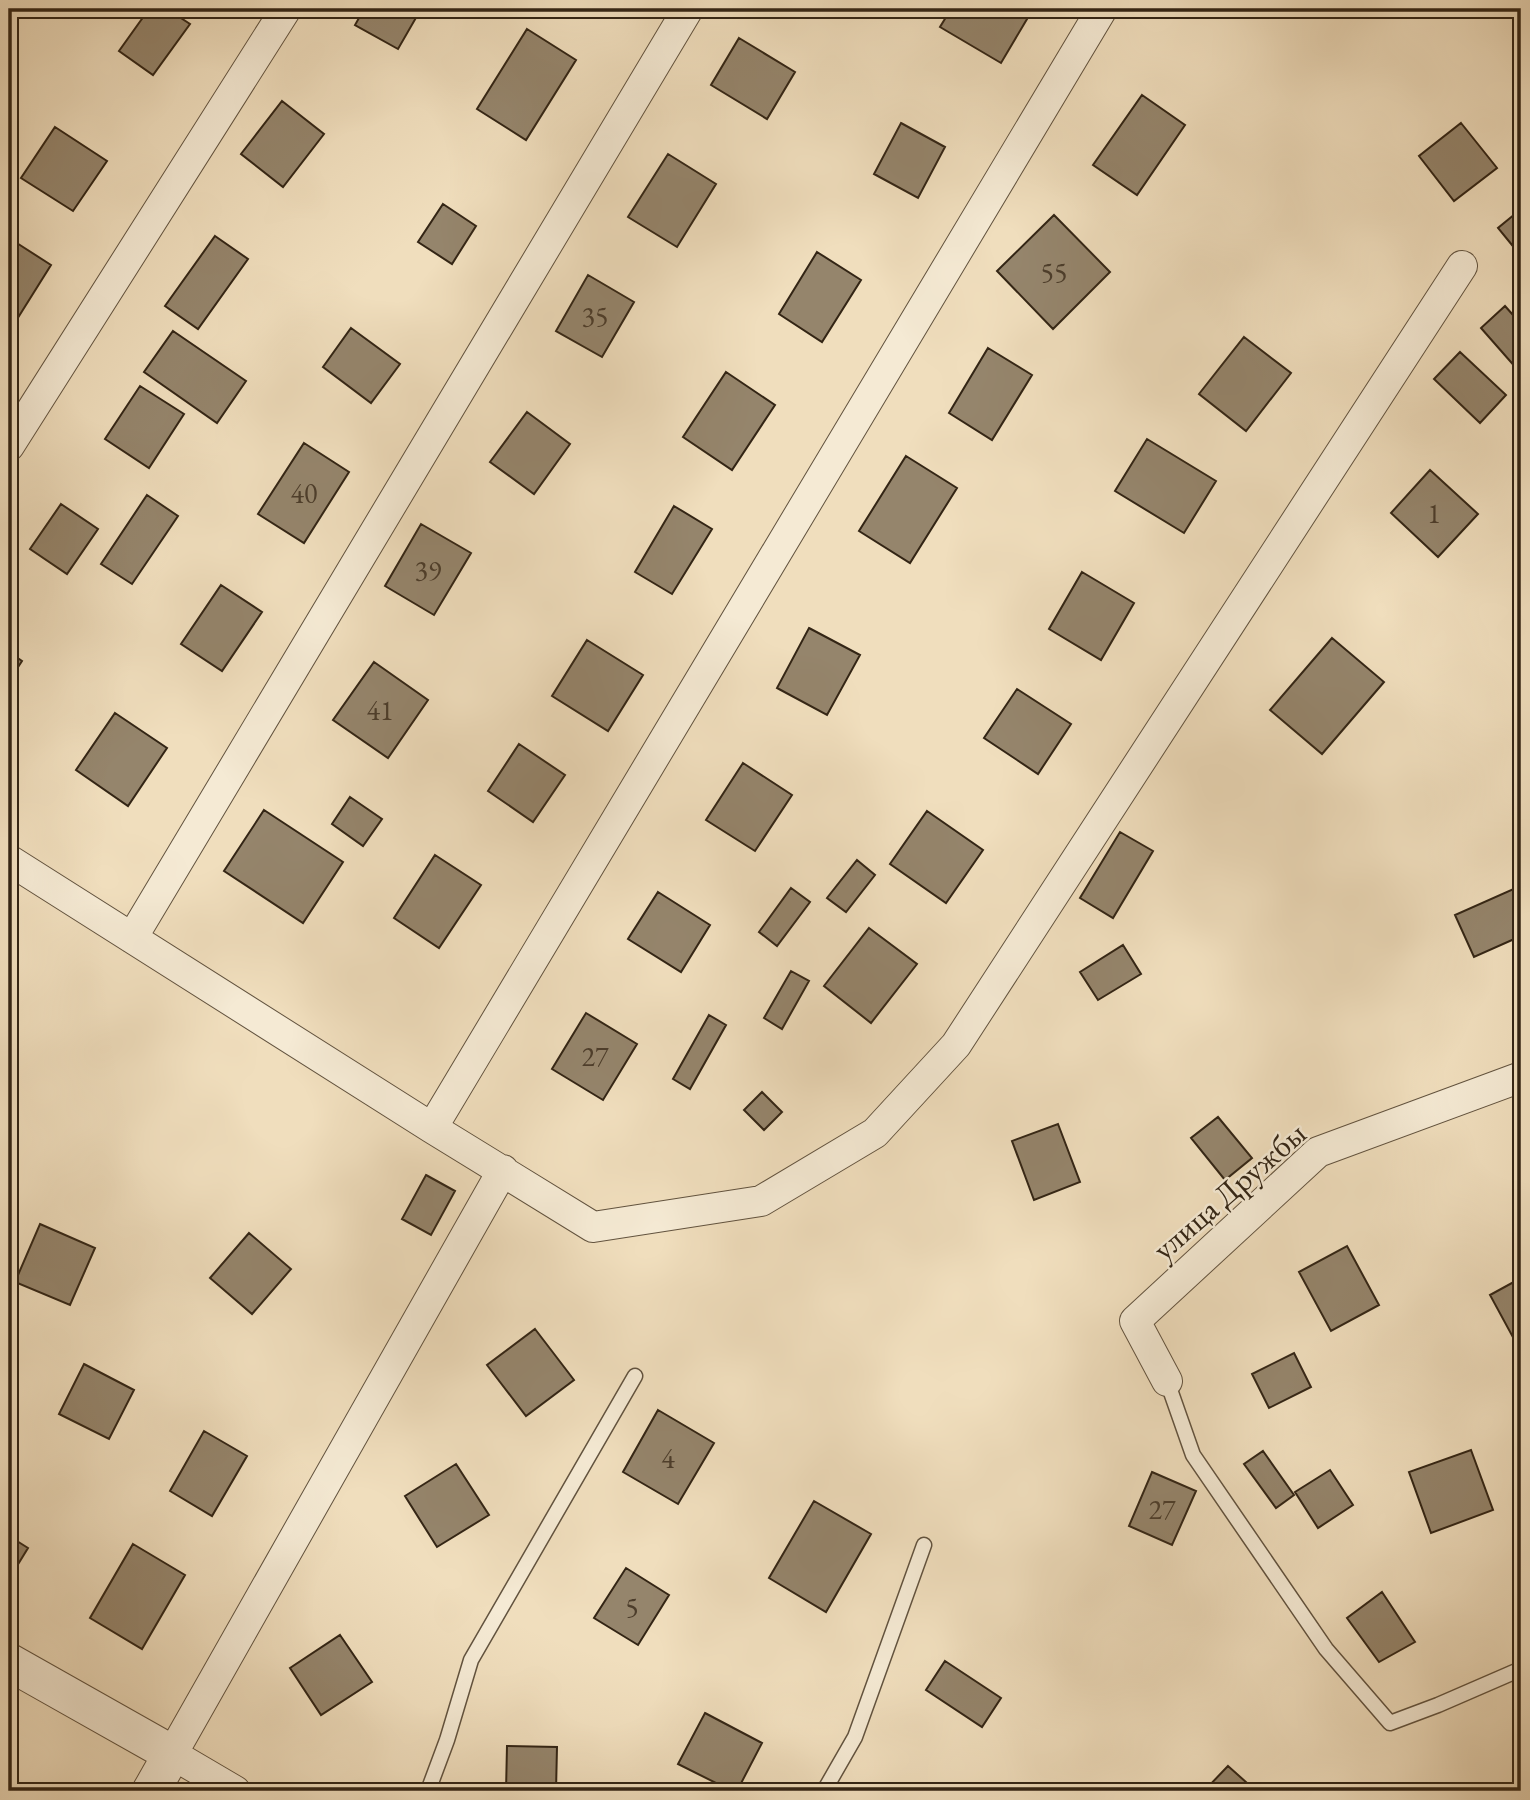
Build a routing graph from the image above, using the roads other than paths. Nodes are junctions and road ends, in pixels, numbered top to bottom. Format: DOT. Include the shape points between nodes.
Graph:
graph roads {
  1 [pos="286,9"];
  2 [pos="688,9"];
  3 [pos="1102,9"];
  4 [pos="1462,266"];
  5 [pos="9,446"];
  6 [pos="9,860"];
  7 [pos="132,938"];
  8 [pos="1521,1077"];
  9 [pos="432,1128"];
  10 [pos="503,1170"];
  11 [pos="635,1376"];
  12 [pos="1167,1381"];
  13 [pos="924,1545"];
  14 [pos="9,1662"];
  15 [pos="1521,1669"];
  16 [pos="172,1754"];
  17 [pos="151,1791"];
  18 [pos="235,1791"];
  19 [pos="428,1791"];
  20 [pos="824,1791"];
  1 -- 5 [label="street"];
  2 -- 7 [label="street"];
  3 -- 9 [label="street"];
  4 -- 10 [label="street" via="956,1045 875,1133 761,1201 593,1227"];
  6 -- 7 [label="street"];
  7 -- 9 [label="street"];
  8 -- 12 [label="street, улица Дружбы" via="1318,1152 1135,1321"];
  9 -- 10 [label="street"];
  10 -- 16 [label="street"];
  11 -- 19 [label="lane" via="471,1660"];
  12 -- 15 [label="lane" via="1193,1455 1326,1649 1390,1723"];
  13 -- 20 [label="lane" via="855,1737"];
  14 -- 16 [label="street"];
  16 -- 17 [label="street"];
  16 -- 18 [label="street"];
}
